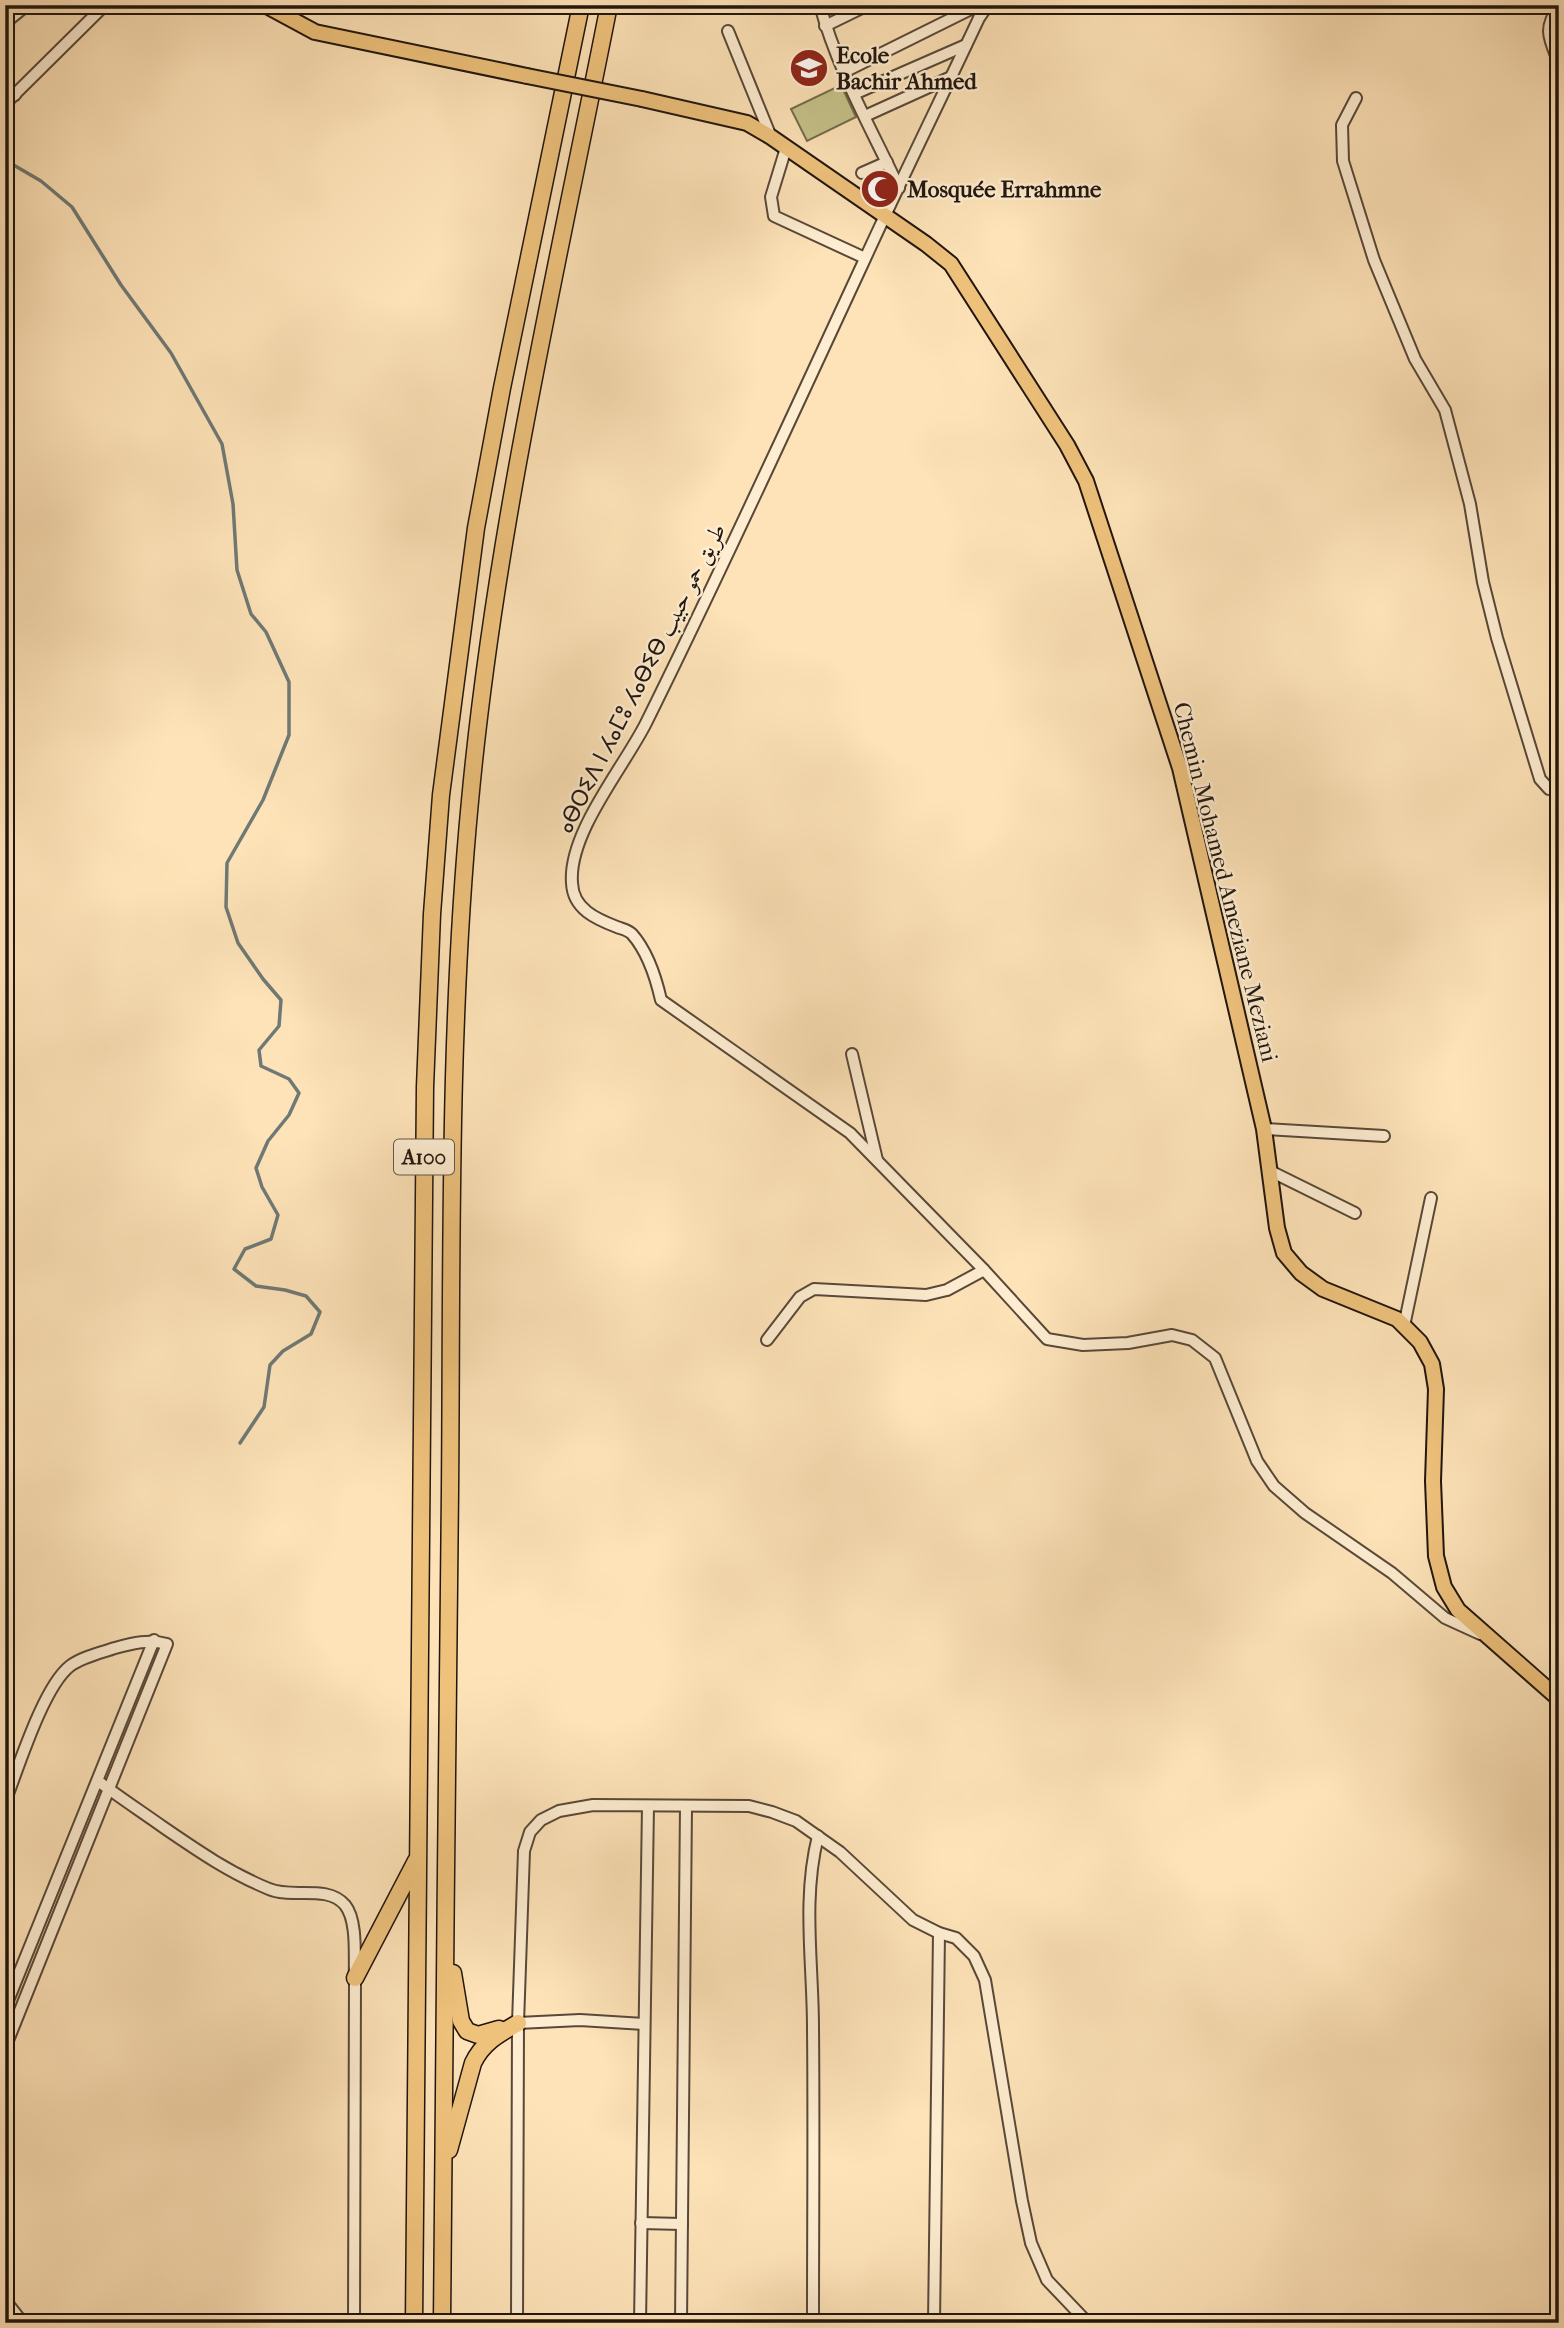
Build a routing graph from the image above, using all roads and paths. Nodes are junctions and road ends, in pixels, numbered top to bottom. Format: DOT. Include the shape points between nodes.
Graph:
graph roads {
  1 [pos="27,5"];
  2 [pos="105,5"];
  3 [pos="265,5"];
  4 [pos="582,5"];
  5 [pos="609,5"];
  6 [pos="820,5"];
  7 [pos="868,5"];
  8 [pos="979,5"];
  9 [pos="988,5"];
  10 [pos="1559,7"];
  11 [pos="5,23"];
  12 [pos="825,26"];
  13 [pos="728,31"];
  14 [pos="966,45"];
  15 [pos="1559,64"];
  16 [pos="844,72"];
  17 [pos="951,77"];
  18 [pos="5,83"];
  19 [pos="854,94"];
  20 [pos="15,95"];
  21 [pos="1356,98"];
  22 [pos="5,104"];
  23 [pos="865,116"];
  24 [pos="771,137"];
  25 [pos="786,148"];
  26 [pos="887,162"];
  27 [pos="862,173"];
  28 [pos="899,188"];
  29 [pos="885,217"];
  30 [pos="865,258"];
  31 [pos="1559,791"];
  32 [pos="852,1054"];
  33 [pos="1264,1129"];
  34 [pos="1384,1136"];
  35 [pos="877,1162"];
  36 [pos="1270,1171"];
  37 [pos="1431,1198"];
  38 [pos="1355,1213"];
  39 [pos="984,1270"];
  40 [pos="1404,1326"];
  41 [pos="767,1340"];
  42 [pos="1489,1639"];
  43 [pos="154,1640"];
  44 [pos="1559,1699"];
  45 [pos="98,1781"];
  46 [pos="110,1790"];
  47 [pos="5,1802"];
  48 [pos="648,1806"];
  49 [pos="686,1806"];
  50 [pos="818,1836"];
  51 [pos="417,1858"];
  52 [pos="939,1933"];
  53 [pos="446,1935"];
  54 [pos="355,1978"];
  55 [pos="5,2008"];
  56 [pos="518,2023"];
  57 [pos="644,2024"];
  58 [pos="5,2048"];
  59 [pos="443,2173"];
  60 [pos="641,2223"];
  61 [pos="682,2224"];
  62 [pos="5,2300"];
  63 [pos="23,2323"];
  64 [pos="354,2323"];
  65 [pos="414,2323"];
  66 [pos="442,2323"];
  67 [pos="517,2323"];
  68 [pos="640,2323"];
  69 [pos="681,2323"];
  70 [pos="813,2323"];
  71 [pos="934,2323"];
  72 [pos="1088,2323"];
  1 -- 11 [label="street"];
  2 -- 20 [label="street"];
  3 -- 24 [label="main road, Chemin Mohamed Ameziane Meziani, bridge" via="315,32 747,123"];
  4 -- 51 [label="highway, A100" via="476,528 438,827 425,1087"];
  5 -- 53 [label="highway, A100" via="493,603 470,802 456,1007"];
  6 -- 12 [label="street"];
  7 -- 12 [label="street"];
  8 -- 16 [label="street"];
  9 -- 14 [label="street, ⴰⴱⵔⵉⴷ ⵏ ⵃⴰⵎⵓ ⵃⴰⴱⵉⴱ طريق حمو حبيب"];
  10 -- 15 [label="street" via="1547,33"];
  12 -- 16 [label="street"];
  13 -- 24 [label="street"];
  14 -- 17 [label="street, ⴰⴱⵔⵉⴷ ⵏ ⵃⴰⵎⵓ ⵃⴰⴱⵉⴱ طريق حمو حبيب"];
  14 -- 19 [label="street"];
  16 -- 19 [label="street"];
  17 -- 23 [label="street"];
  17 -- 28 [label="street, ⴰⴱⵔⵉⴷ ⵏ ⵃⴰⵎⵓ ⵃⴰⴱⵉⴱ طريق حمو حبيب"];
  18 -- 20 [label="street"];
  19 -- 23 [label="street"];
  20 -- 22 [label="street"];
  21 -- 31 [label="street" via="1342,125 1343,161 1374,260 1415,359 1445,410 1470,503 1497,638 1540,779 1549,789"];
  23 -- 26 [label="street"];
  24 -- 25 [label="main road, Chemin Mohamed Ameziane Meziani"];
  25 -- 29 [label="main road, Chemin Mohamed Ameziane Meziani"];
  25 -- 30 [label="street" via="771,197 774,216"];
  26 -- 27 [label="street"];
  26 -- 28 [label="street"];
  28 -- 29 [label="street, ⴰⴱⵔⵉⴷ ⵏ ⵃⴰⵎⵓ ⵃⴰⴱⵉⴱ طريق حمو حبيب"];
  29 -- 30 [label="street, ⴰⴱⵔⵉⴷ ⵏ ⵃⴰⵎⵓ ⵃⴰⴱⵉⴱ طريق حمو حبيب"];
  29 -- 33 [label="main road, Chemin Mohamed Ameziane Meziani" via="951,264 1086,481 1180,768"];
  30 -- 35 [label="street, ⴰⴱⵔⵉⴷ ⵏ ⵃⴰⵎⵓ ⵃⴰⴱⵉⴱ طريق حمو حبيب" via="723,568 640,736 580,841 572,866 572,886 578,904 594,918 631,932 655,974 661,1000 850,1133"];
  32 -- 35 [label="street"];
  33 -- 34 [label="street"];
  33 -- 36 [label="main road, Chemin Mohamed Ameziane Meziani"];
  35 -- 39 [label="street, ⴰⴱⵔⵉⴷ ⵏ ⵃⴰⵎⵓ ⵃⴰⴱⵉⴱ طريق حمو حبيب"];
  36 -- 38 [label="street"];
  36 -- 40 [label="main road, Chemin Mohamed Ameziane Meziani" via="1284,1253 1301,1273 1323,1289"];
  37 -- 40 [label="street"];
  39 -- 41 [label="street" via="947,1290 926,1295 814,1289 800,1297"];
  39 -- 42 [label="street, ⴰⴱⵔⵉⴷ ⵏ ⵃⴰⵎⵓ ⵃⴰⴱⵉⴱ طريق حمو حبيب" via="1047,1339 1128,1343 1172,1335 1192,1340 1214,1358 1257,1461 1274,1486 1445,1618"];
  40 -- 42 [label="main road, Chemin Mohamed Ameziane Meziani" via="1432,1364 1436,1389 1436,1556 1444,1587 1458,1610"];
  42 -- 44 [label="main road, Chemin Mohamed Ameziane Meziani"];
  43 -- 45 [label="street"];
  43 -- 46 [label="street" via="167,1644"];
  43 -- 47 [label="street" via="93,1655 58,1678"];
  45 -- 46 [label="street"];
  45 -- 55 [label="street"];
  46 -- 54 [label="street" via="239,1876 281,1893 325,1894 339,1900 352,1920"];
  46 -- 58 [label="street"];
  48 -- 49 [label="street"];
  48 -- 56 [label="street" via="593,1805 559,1811 530,1832 524,1851"];
  48 -- 57 [label="street"];
  49 -- 50 [label="street" via="749,1807 796,1821"];
  49 -- 61 [label="street"];
  50 -- 52 [label="street" via="913,1920"];
  50 -- 70 [label="street" via="812,1862 809,1952"];
  51 -- 54 [label="highway"];
  51 -- 65 [label="highway, A100"];
  52 -- 71 [label="street"];
  52 -- 72 [label="street" via="956,1938 974,1956 985,1980 1031,2243 1047,2280"];
  53 -- 56 [label="highway" via="461,2021 467,2031 478,2035"];
  53 -- 59 [label="highway, A100"];
  54 -- 64 [label="street"];
  56 -- 57 [label="street"];
  56 -- 59 [label="highway" via="491,2039 473,2063"];
  56 -- 67 [label="street"];
  57 -- 60 [label="street"];
  59 -- 66 [label="highway, A100"];
  60 -- 61 [label="street"];
  60 -- 68 [label="street"];
  61 -- 69 [label="street"];
  62 -- 63 [label="street"];
}
